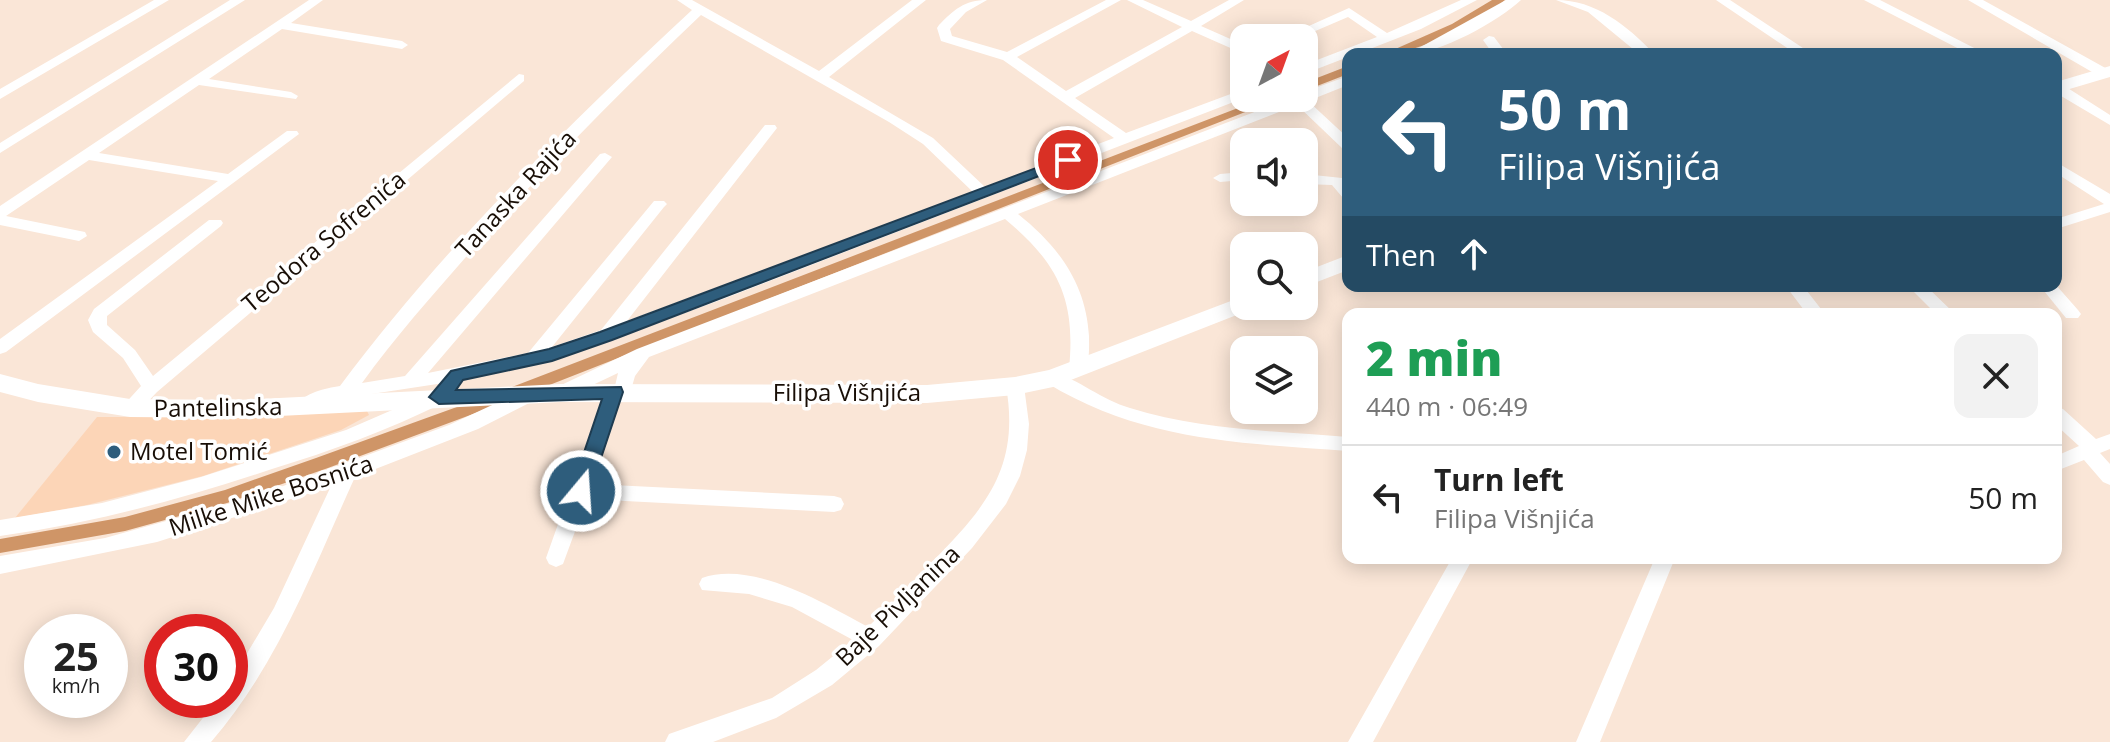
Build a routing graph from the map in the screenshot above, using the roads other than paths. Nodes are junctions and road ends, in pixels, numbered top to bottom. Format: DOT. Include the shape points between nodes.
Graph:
graph roads {
  1 [pos="163,0"];
  2 [pos="239,0"];
  3 [pos="317,0"];
  4 [pos="683,0"];
  5 [pos="920,0"];
  6 [pos="981,0"];
  7 [pos="1115,0"];
  8 [pos="1133,0"];
  9 [pos="1238,0"];
  10 [pos="1471,0"];
  11 [pos="1515,0"];
  12 [pos="1562,0"];
  13 [pos="1722,0"];
  14 [pos="1870,0"];
  15 [pos="1974,0"];
  16 [pos="699,10"];
  17 [pos="281,25"];
  18 [pos="1318,25"];
  19 [pos="1191,26"];
  20 [pos="1386,38"];
  21 [pos="1489,40"];
  22 [pos="1230,44"];
  23 [pos="402,45"];
  24 [pos="1360,48"];
  25 [pos="1427,48"];
  26 [pos="1495,48"];
  27 [pos="1640,48"];
  28 [pos="1796,48"];
  29 [pos="1967,48"];
  30 [pos="1342,55"];
  31 [pos="1008,57"];
  32 [pos="1318,65"];
  33 [pos="2107,72"];
  34 [pos="820,77"];
  35 [pos="519,78"];
  36 [pos="198,81"];
  37 [pos="1342,82"];
  38 [pos="2062,86"];
  39 [pos="2062,91"];
  40 [pos="1318,92"];
  41 [pos="0,95"];
  42 [pos="291,96"];
  43 [pos="1066,97"];
  44 [pos="1230,98"];
  45 [pos="1267,112"];
  46 [pos="1315,112"];
  47 [pos="2110,121"];
  48 [pos="770,128"];
  49 [pos="1342,128"];
  50 [pos="1332,131"];
  51 [pos="292,134"];
  52 [pos="1125,139"];
  53 [pos="1342,140"];
  54 [pos="0,149"];
  55 [pos="86,155"];
  56 [pos="605,157"];
  57 [pos="2062,170"];
  58 [pos="1230,177"];
  59 [pos="228,178"];
  60 [pos="1220,178"];
  61 [pos="1318,180"];
  62 [pos="1342,187"];
  63 [pos="983,193"];
  64 [pos="2110,201"];
  65 [pos="659,204"];
  66 [pos="2110,207"];
  67 [pos="0,213"];
  68 [pos="1008,214"];
  69 [pos="0,220"];
  70 [pos="2062,222"];
  71 [pos="215,223"];
  72 [pos="79,236"];
  73 [pos="1342,264"];
  74 [pos="1318,274"];
  75 [pos="1798,292"];
  76 [pos="1922,292"];
  77 [pos="2053,292"];
  78 [pos="1811,308"];
  79 [pos="1940,308"];
  80 [pos="1230,309"];
  81 [pos="2072,314"];
  82 [pos="606,336"];
  83 [pos="0,348"];
  84 [pos="643,353"];
  85 [pos="533,359"];
  86 [pos="1078,369"];
  87 [pos="457,375"];
  88 [pos="1053,378"];
  89 [pos="410,382"];
  90 [pos="0,383"];
  91 [pos="1015,386"];
  92 [pos="151,387"];
  93 [pos="346,391"];
  94 [pos="619,392"];
  95 [pos="561,393"];
  96 [pos="531,394"];
  97 [pos="439,397"];
  98 [pos="302,407"];
  99 [pos="130,408"];
  100 [pos="2062,419"];
  101 [pos="1342,443"];
  102 [pos="2097,446"];
  103 [pos="2062,461"];
  104 [pos="347,473"];
  105 [pos="2110,477"];
  106 [pos="581,491"];
  107 [pos="834,504"];
  108 [pos="0,528"];
  109 [pos="556,558"];
  110 [pos="1460,564"];
  111 [pos="1662,564"];
  112 [pos="0,565"];
  113 [pos="710,584"];
  114 [pos="871,639"];
  115 [pos="196,742"];
  116 [pos="677,742"];
  117 [pos="1360,742"];
  118 [pos="1588,742"];
  1 -- 41 [label="street"];
  2 -- 54 [label="street"];
  3 -- 17 [label="street"];
  4 -- 16 [label="street"];
  5 -- 34 [label="street"];
  6 -- 31 [label="street" via="950,19 943,33"];
  7 -- 31 [label="street"];
  8 -- 19 [label="street"];
  9 -- 19 [label="street"];
  10 -- 20 [label="street"];
  11 -- 25 [label="street"];
  12 -- 27 [label="street" via="1592,9"];
  13 -- 28 [label="street"];
  14 -- 29 [label="street"];
  15 -- 33 [label="street"];
  16 -- 34 [label="street"];
  16 -- 93 [label="street, Tanaska Rajića" via="508,202 393,329"];
  17 -- 23 [label="street"];
  17 -- 36 [label="street"];
  18 -- 20 [label="street" via="1349,12"];
  19 -- 22 [label="street"];
  19 -- 43 [label="street"];
  20 -- 24 [label="street"];
  21 -- 26 [label="street"];
  30 -- 32 [label="street"];
  31 -- 43 [label="street"];
  33 -- 38 [label="main road"];
  34 -- 63 [label="street" via="928,141"];
  35 -- 92 [label="street, Teodora Sofrenića"];
  36 -- 42 [label="street"];
  36 -- 55 [label="street"];
  37 -- 40 [label="street"];
  39 -- 47 [label="street"];
  43 -- 52 [label="street"];
  44 -- 52 [label="street"];
  45 -- 68 [label="street"];
  46 -- 50 [label="street"];
  48 -- 82 [label="street"];
  49 -- 50 [label="street"];
  50 -- 53 [label="street"];
  51 -- 59 [label="street"];
  52 -- 63 [label="street"];
  55 -- 59 [label="street"];
  55 -- 67 [label="street"];
  56 -- 89 [label="street"];
  57 -- 64 [label="street"];
  58 -- 60 [label="street"];
  59 -- 83 [label="street"];
  61 -- 62 [label="street" via="1337,181"];
  63 -- 82 [label="street"];
  65 -- 85 [label="street"];
  66 -- 70 [label="street"];
  68 -- 84 [label="street"];
  68 -- 86 [label="street" via="1048,249 1074,292 1082,342"];
  69 -- 72 [label="street"];
  71 -- 92 [label="street, Pantelinska" via="97,320"];
  73 -- 74 [label="main road"];
  75 -- 78 [label="street"];
  76 -- 79 [label="street"];
  77 -- 81 [label="street"];
  80 -- 86 [label="main road, Filipa Višnjića"];
  82 -- 85 [label="street"];
  84 -- 94 [label="street"];
  84 -- 95 [label="street"];
  85 -- 87 [label="street"];
  86 -- 88 [label="main road, Filipa Višnjića"];
  87 -- 89 [label="street"];
  87 -- 97 [label="street"];
  88 -- 91 [label="main road, Filipa Višnjića"];
  88 -- 101 [label="street" via="1099,402 1154,421"];
  89 -- 93 [label="street"];
  90 -- 99 [label="main road, Pantelinska"];
  91 -- 94 [label="main road, Filipa Višnjića" via="927,394"];
  91 -- 114 [label="street, Baje Pivljanina" via="1021,416 1007,485 964,542"];
  92 -- 99 [label="street, Teodora Sofrenića"];
  93 -- 98 [label="street"];
  94 -- 95 [label="main road, Filipa Višnjića"];
  94 -- 106 [label="street"];
  95 -- 96 [label="main road, Filipa Višnjića"];
  96 -- 97 [label="main road, Pantelinska"];
  96 -- 104 [label="street, Milke Mike Bosnića"];
  97 -- 98 [label="main road, Pantelinska"];
  97 -- 108 [label="street" via="382,424 195,488 103,512"];
  98 -- 99 [label="main road, Pantelinska"];
  100 -- 102 [label="street"];
  102 -- 103 [label="street"];
  102 -- 105 [label="street"];
  104 -- 112 [label="street, Milke Mike Bosnića" via="142,537"];
  104 -- 115 [label="street" via="258,662"];
  106 -- 107 [label="street"];
  106 -- 109 [label="street"];
  110 -- 117 [label="street"];
  111 -- 118 [label="street"];
  113 -- 114 [label="street" via="749,585 798,600"];
  114 -- 116 [label="street, Baje Pivljanina" via="779,705"];
}
